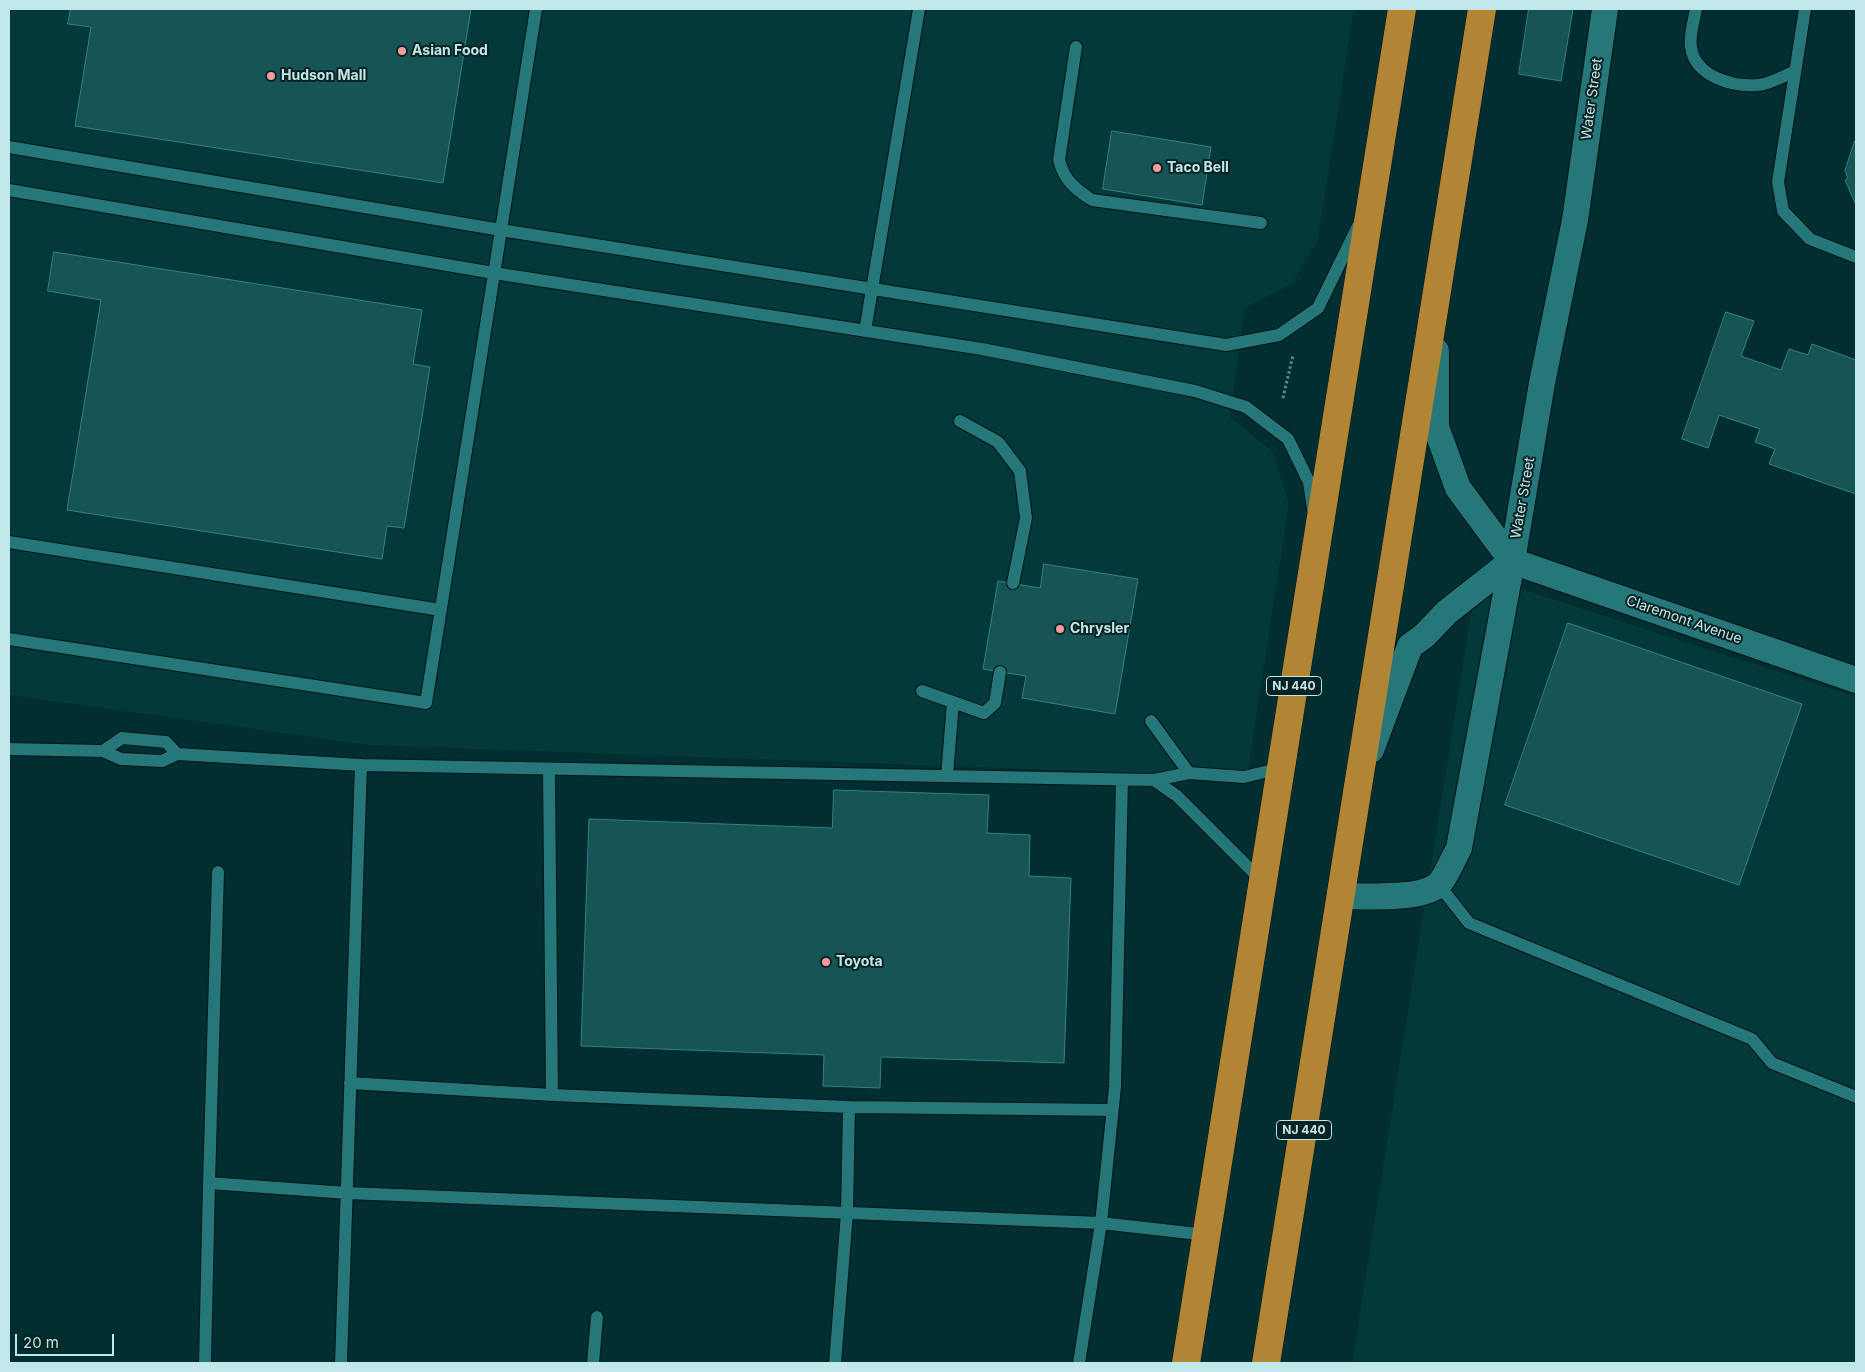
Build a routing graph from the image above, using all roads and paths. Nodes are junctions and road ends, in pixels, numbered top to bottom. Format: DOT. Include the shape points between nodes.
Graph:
graph roads {
  1 [pos="536,9"];
  2 [pos="919,9"];
  3 [pos="1402,9"];
  4 [pos="1482,9"];
  5 [pos="1605,9"];
  6 [pos="1696,9"];
  7 [pos="1805,9"];
  8 [pos="1076,47"];
  9 [pos="1795,71"];
  10 [pos="9,146"];
  11 [pos="9,190"];
  12 [pos="1371,201"];
  13 [pos="1261,222"];
  14 [pos="501,230"];
  15 [pos="1856,257"];
  16 [pos="494,273"];
  17 [pos="874,290"];
  18 [pos="1436,301"];
  19 [pos="865,331"];
  20 [pos="1294,352"];
  21 [pos="1283,398"];
  22 [pos="960,421"];
  23 [pos="1318,538"];
  24 [pos="9,542"];
  25 [pos="1512,561"];
  26 [pos="1014,584"];
  27 [pos="441,610"];
  28 [pos="9,639"];
  29 [pos="1000,672"];
  30 [pos="1856,680"];
  31 [pos="922,691"];
  32 [pos="953,702"];
  33 [pos="1151,721"];
  34 [pos="9,749"];
  35 [pos="103,751"];
  36 [pos="177,754"];
  37 [pos="361,765"];
  38 [pos="1281,768"];
  39 [pos="549,769"];
  40 [pos="1189,773"];
  41 [pos="1361,774"];
  42 [pos="947,776"];
  43 [pos="1122,780"];
  44 [pos="1154,780"];
  45 [pos="218,872"];
  46 [pos="1263,882"];
  47 [pos="1438,885"];
  48 [pos="1342,896"];
  49 [pos="350,1083"];
  50 [pos="552,1096"];
  51 [pos="1856,1097"];
  52 [pos="850,1107"];
  53 [pos="1112,1110"];
  54 [pos="209,1183"];
  55 [pos="347,1193"];
  56 [pos="847,1213"];
  57 [pos="1101,1223"];
  58 [pos="1207,1235"];
  59 [pos="597,1317"];
  60 [pos="205,1363"];
  61 [pos="341,1363"];
  62 [pos="593,1363"];
  63 [pos="835,1363"];
  64 [pos="1079,1363"];
  65 [pos="1186,1363"];
  66 [pos="1266,1363"];
  1 -- 14 [label="lane"];
  2 -- 17 [label="lane"];
  3 -- 12 [label="highway, NJ 440"];
  4 -- 18 [label="highway, NJ 440"];
  5 -- 25 [label="street, Water Street" via="1574,220"];
  6 -- 9 [label="lane" via="1690,46 1694,58 1706,73 1725,82 1759,85"];
  7 -- 9 [label="lane"];
  8 -- 13 [label="lane" via="1059,160 1063,175 1075,189 1092,200"];
  9 -- 15 [label="lane" via="1778,182 1783,211 1810,240"];
  10 -- 14 [label="lane"];
  11 -- 16 [label="lane"];
  12 -- 17 [label="lane" via="1318,308 1278,335 1226,345"];
  12 -- 23 [label="highway, NJ 440"];
  14 -- 16 [label="lane"];
  14 -- 17 [label="lane"];
  16 -- 19 [label="lane"];
  16 -- 27 [label="lane"];
  17 -- 19 [label="lane"];
  18 -- 25 [label="street" via="1436,427 1458,488"];
  18 -- 41 [label="highway, NJ 440"];
  19 -- 23 [label="lane" via="982,349 1195,391 1246,407 1288,439 1309,482"];
  20 -- 21 [label="path"];
  22 -- 26 [label="lane" via="998,442 1020,471 1026,518"];
  23 -- 38 [label="highway, NJ 440"];
  24 -- 27 [label="lane"];
  25 -- 30 [label="street, Claremont Avenue"];
  25 -- 41 [label="street" via="1410,646"];
  25 -- 47 [label="street, Water Street" via="1459,848"];
  27 -- 28 [label="lane" via="426,703"];
  29 -- 32 [label="lane" via="995,703 984,713"];
  31 -- 32 [label="lane"];
  32 -- 42 [label="lane"];
  33 -- 40 [label="lane"];
  34 -- 35 [label="lane"];
  35 -- 36 [label="lane" via="129,760 162,761"];
  35 -- 36 [label="lane" via="122,738 166,742"];
  36 -- 37 [label="lane"];
  37 -- 39 [label="lane"];
  37 -- 49 [label="lane"];
  38 -- 40 [label="lane" via="1244,777"];
  38 -- 46 [label="highway, NJ 440"];
  39 -- 42 [label="lane"];
  39 -- 50 [label="lane"];
  40 -- 44 [label="lane"];
  41 -- 48 [label="highway, NJ 440"];
  42 -- 43 [label="lane"];
  43 -- 44 [label="lane"];
  43 -- 53 [label="lane"];
  44 -- 46 [label="lane" via="1177,796"];
  45 -- 54 [label="lane"];
  46 -- 58 [label="highway, NJ 440"];
  47 -- 48 [label="street" via="1423,892 1399,895"];
  47 -- 51 [label="lane" via="1469,924 1752,1038 1772,1063"];
  48 -- 66 [label="highway, NJ 440"];
  49 -- 50 [label="lane"];
  49 -- 55 [label="lane"];
  50 -- 52 [label="lane"];
  52 -- 53 [label="lane"];
  52 -- 56 [label="lane"];
  53 -- 57 [label="lane"];
  54 -- 55 [label="lane"];
  54 -- 60 [label="lane"];
  55 -- 56 [label="lane"];
  55 -- 61 [label="lane"];
  56 -- 57 [label="lane"];
  56 -- 63 [label="lane"];
  57 -- 58 [label="lane"];
  57 -- 64 [label="lane"];
  58 -- 65 [label="highway, NJ 440"];
  59 -- 62 [label="lane"];
}
